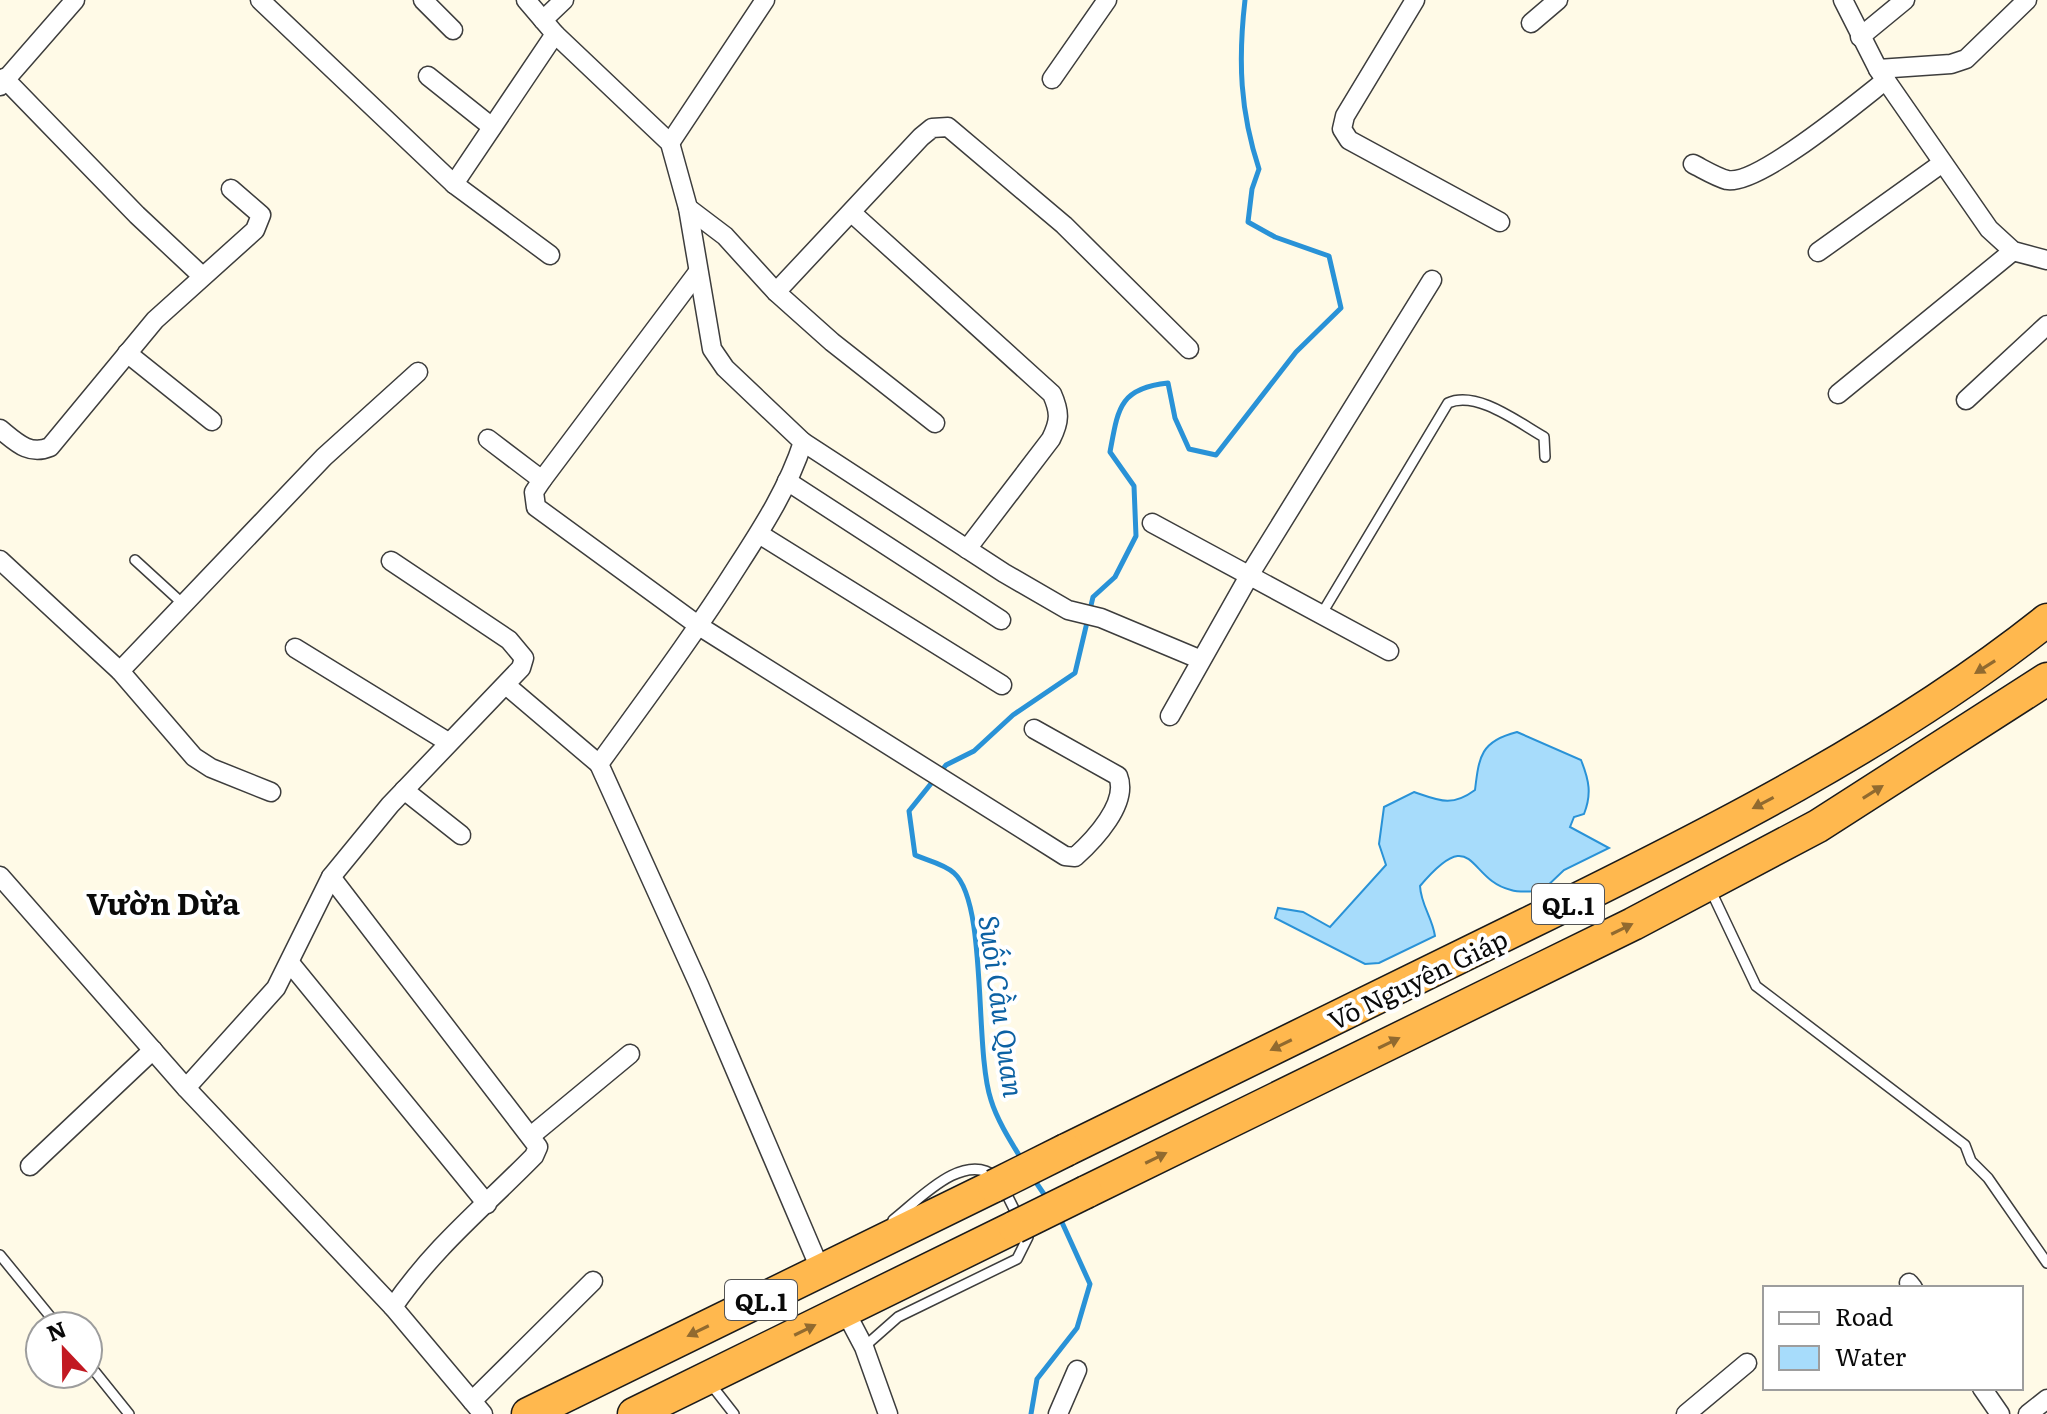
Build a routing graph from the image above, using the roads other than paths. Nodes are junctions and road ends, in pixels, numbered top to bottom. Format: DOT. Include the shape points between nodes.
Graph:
graph roads {
  1 [pos="75,0"];
  2 [pos="260,0"];
  3 [pos="423,0"];
  4 [pos="526,0"];
  5 [pos="564,0"];
  6 [pos="765,0"];
  7 [pos="1107,0"];
  8 [pos="1415,0"];
  9 [pos="1558,0"];
  10 [pos="1843,0"];
  11 [pos="1905,0"];
  12 [pos="2027,0"];
  13 [pos="1531,23"];
  14 [pos="549,27"];
  15 [pos="453,30"];
  16 [pos="1860,37"];
  17 [pos="1882,74"];
  18 [pos="4,75"];
  19 [pos="428,76"];
  20 [pos="1052,79"];
  21 [pos="492,127"];
  22 [pos="670,143"];
  23 [pos="1693,164"];
  24 [pos="1941,164"];
  25 [pos="454,184"];
  26 [pos="231,189"];
  27 [pos="688,208"];
  28 [pos="852,213"];
  29 [pos="1500,222"];
  30 [pos="2013,251"];
  31 [pos="1818,252"];
  32 [pos="550,255"];
  33 [pos="2047,260"];
  34 [pos="698,272"];
  35 [pos="201,275"];
  36 [pos="1432,280"];
  37 [pos="776,292"];
  38 [pos="2047,325"];
  39 [pos="1189,349"];
  40 [pos="127,353"];
  41 [pos="418,372"];
  42 [pos="1838,394"];
  43 [pos="1966,400"];
  44 [pos="212,421"];
  45 [pos="935,423"];
  46 [pos="0,429"];
  47 [pos="488,439"];
  48 [pos="803,442"];
  49 [pos="1545,457"];
  50 [pos="542,480"];
  51 [pos="787,481"];
  52 [pos="1152,523"];
  53 [pos="759,534"];
  54 [pos="967,549"];
  55 [pos="0,560"];
  56 [pos="135,560"];
  57 [pos="391,561"];
  58 [pos="1248,577"];
  59 [pos="182,603"];
  60 [pos="1321,615"];
  61 [pos="1001,620"];
  62 [pos="2047,620"];
  63 [pos="699,626"];
  64 [pos="295,648"];
  65 [pos="1389,651"];
  66 [pos="1199,659"];
  67 [pos="120,671"];
  68 [pos="2047,679"];
  69 [pos="506,685"];
  70 [pos="1002,685"];
  71 [pos="1170,716"];
  72 [pos="1034,729"];
  73 [pos="448,742"];
  74 [pos="599,764"];
  75 [pos="404,790"];
  76 [pos="271,792"];
  77 [pos="461,835"];
  78 [pos="0,876"];
  79 [pos="331,877"];
  80 [pos="1708,884"];
  81 [pos="290,963"];
  82 [pos="153,1050"];
  83 [pos="630,1054"];
  84 [pos="186,1088"];
  85 [pos="532,1135"];
  86 [pos="30,1166"];
  87 [pos="487,1204"];
  88 [pos="0,1255"];
  89 [pos="2047,1263"];
  90 [pos="819,1266"];
  91 [pos="593,1281"];
  92 [pos="393,1307"];
  93 [pos="45,1310"];
  94 [pos="845,1311"];
  95 [pos="864,1347"];
  96 [pos="1747,1363"];
  97 [pos="1077,1370"];
  98 [pos="707,1378"];
  99 [pos="104,1383"];
  100 [pos="1983,1390"];
  101 [pos="2047,1399"];
  102 [pos="477,1410"];
  103 [pos="129,1414"];
  104 [pos="528,1414"];
  105 [pos="634,1414"];
  106 [pos="734,1414"];
  107 [pos="888,1414"];
  108 [pos="1058,1414"];
  109 [pos="1686,1414"];
  110 [pos="2000,1414"];
  111 [pos="2028,1414"];
  1 -- 18 [label="street"];
  2 -- 25 [label="street"];
  3 -- 15 [label="street"];
  4 -- 14 [label="street"];
  5 -- 14 [label="street"];
  6 -- 22 [label="street"];
  7 -- 20 [label="street"];
  8 -- 29 [label="street" via="1342,129 1349,140"];
  9 -- 13 [label="street"];
  10 -- 16 [label="street"];
  11 -- 16 [label="street"];
  12 -- 17 [label="street" via="1966,59"];
  14 -- 21 [label="street"];
  14 -- 22 [label="street"];
  16 -- 17 [label="street"];
  17 -- 23 [label="street" via="1809,141 1744,178 1729,180"];
  17 -- 24 [label="street"];
  18 -- 35 [label="street"];
  19 -- 21 [label="street"];
  21 -- 25 [label="street"];
  22 -- 27 [label="street"];
  24 -- 30 [label="street" via="1989,229"];
  24 -- 31 [label="street"];
  25 -- 32 [label="street"];
  26 -- 35 [label="street" via="256,208 260,224"];
  27 -- 34 [label="street"];
  27 -- 37 [label="street" via="725,236"];
  28 -- 37 [label="street"];
  28 -- 39 [label="street" via="921,137 932,128 948,127 1064,225"];
  28 -- 54 [label="street" via="1052,394 1058,406 1060,422 1051,439"];
  30 -- 33 [label="street"];
  30 -- 42 [label="street"];
  34 -- 48 [label="street" via="712,349"];
  34 -- 50 [label="street"];
  35 -- 40 [label="street"];
  36 -- 58 [label="street"];
  37 -- 45 [label="street"];
  38 -- 43 [label="street"];
  40 -- 44 [label="street"];
  40 -- 46 [label="street" via="50,447 29,450"];
  41 -- 59 [label="street" via="324,457"];
  47 -- 50 [label="street"];
  48 -- 51 [label="street"];
  48 -- 54 [label="street"];
  49 -- 60 [label="lane" via="1544,437 1479,403 1459,398 1448,403"];
  50 -- 63 [label="street" via="534,492 536,507"];
  51 -- 53 [label="street"];
  51 -- 61 [label="street"];
  52 -- 58 [label="street"];
  53 -- 63 [label="street"];
  53 -- 70 [label="street"];
  54 -- 66 [label="street" via="1068,610 1101,618"];
  55 -- 67 [label="street"];
  56 -- 59 [label="lane"];
  57 -- 69 [label="street" via="518,648 524,658 521,668"];
  58 -- 60 [label="street"];
  58 -- 66 [label="street"];
  59 -- 67 [label="street"];
  60 -- 65 [label="street"];
  62 -- 90 [label="highway, Võ Nguyên Giáp / QL.1, one-way, bridge" via="2000,658 1796,786 1599,889 994,1186"];
  63 -- 72 [label="street" via="1065,856 1075,857 1092,842 1122,786 1118,776"];
  63 -- 74 [label="street"];
  64 -- 73 [label="street"];
  66 -- 71 [label="street"];
  67 -- 76 [label="street" via="194,757"];
  80 -- 68 [label="highway, Võ Nguyên Giáp / QL.1, one-way" via="1818,826"];
  69 -- 73 [label="street"];
  69 -- 74 [label="street"];
  73 -- 75 [label="street"];
  74 -- 90 [label="street"];
  75 -- 77 [label="street"];
  75 -- 79 [label="street"];
  78 -- 82 [label="street"];
  79 -- 81 [label="street"];
  79 -- 85 [label="street"];
  80 -- 89 [label="lane" via="1756,986 1965,1145 1971,1161"];
  94 -- 80 [label="highway, Võ Nguyên Giáp / QL.1, one-way, bridge"];
  81 -- 84 [label="street" via="276,988"];
  81 -- 87 [label="street"];
  82 -- 84 [label="street"];
  82 -- 86 [label="street"];
  83 -- 85 [label="street"];
  84 -- 92 [label="street"];
  85 -- 87 [label="street" via="538,1147 534,1156"];
  87 -- 92 [label="street" via="442,1243"];
  88 -- 93 [label="lane"];
  90 -- 95 [label="lane" via="955,1174 988,1171 1001,1182 1028,1237 1017,1259 898,1317"];
  90 -- 104 [label="highway, QL.1, one-way"];
  91 -- 102 [label="street"];
  92 -- 102 [label="street"];
  94 -- 95 [label="street"];
  98 -- 94 [label="highway, QL.1, one-way"];
  95 -- 107 [label="street"];
  96 -- 109 [label="street"];
  97 -- 108 [label="street"];
  98 -- 105 [label="highway, QL.1"];
  98 -- 106 [label="lane"];
  99 -- 103 [label="lane"];
  100 -- 110 [label="street"];
  101 -- 111 [label="street"];
}
